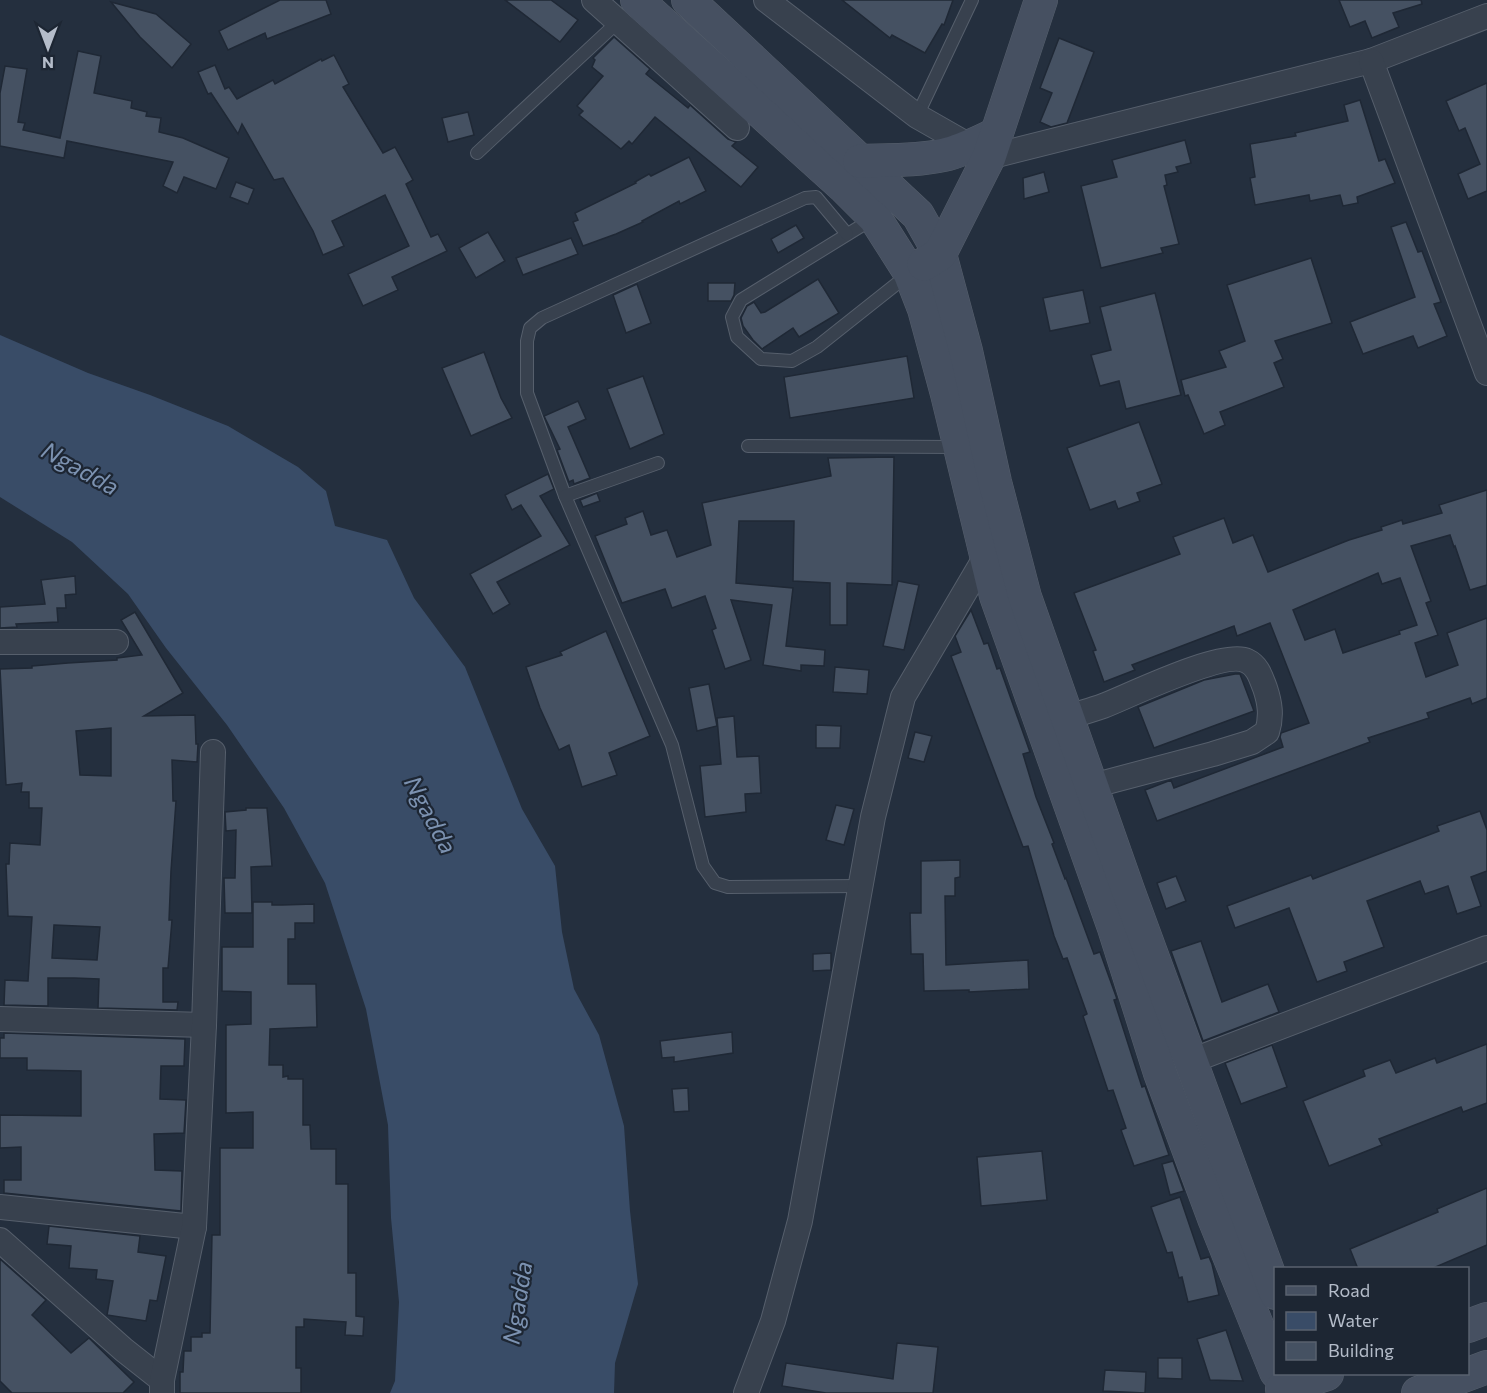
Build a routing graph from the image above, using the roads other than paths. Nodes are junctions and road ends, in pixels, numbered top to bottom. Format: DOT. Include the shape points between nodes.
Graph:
graph roads {
  1 [pos="594,0"];
  2 [pos="688,0"];
  3 [pos="766,0"];
  4 [pos="972,0"];
  5 [pos="1041,0"];
  6 [pos="633,8"];
  7 [pos="1487,16"];
  8 [pos="1371,62"];
  9 [pos="917,116"];
  10 [pos="737,128"];
  11 [pos="985,146"];
  12 [pos="477,153"];
  13 [pos="860,161"];
  14 [pos="874,218"];
  15 [pos="847,234"];
  16 [pos="940,254"];
  17 [pos="910,273"];
  18 [pos="1487,373"];
  19 [pos="748,446"];
  20 [pos="959,447"];
  21 [pos="658,463"];
  22 [pos="566,496"];
  23 [pos="986,556"];
  24 [pos="0,642"];
  25 [pos="116,642"];
  26 [pos="1068,717"];
  27 [pos="213,752"];
  28 [pos="1092,786"];
  29 [pos="860,886"];
  30 [pos="1487,948"];
  31 [pos="0,1019"];
  32 [pos="204,1025"];
  33 [pos="1191,1061"];
  34 [pos="0,1207"];
  35 [pos="194,1227"];
  36 [pos="0,1240"];
  37 [pos="1274,1290"];
  38 [pos="1487,1319"];
  39 [pos="1469,1325"];
  40 [pos="1274,1338"];
  41 [pos="1487,1366"];
  42 [pos="1469,1373"];
  43 [pos="1464,1375"];
  44 [pos="162,1387"];
  45 [pos="746,1393"];
  46 [pos="1418,1393"];
  1 -- 6 [label="street"];
  2 -- 13 [label="main road"];
  3 -- 9 [label="street"];
  4 -- 9 [label="lane"];
  5 -- 11 [label="main road"];
  6 -- 10 [label="street"];
  6 -- 12 [label="lane"];
  6 -- 14 [label="main road" via="845,188"];
  7 -- 8 [label="street"];
  8 -- 11 [label="street"];
  8 -- 18 [label="street"];
  9 -- 11 [label="street"];
  11 -- 13 [label="main road" via="918,159"];
  11 -- 16 [label="main road"];
  13 -- 16 [label="main road" via="918,215"];
  14 -- 15 [label="lane"];
  14 -- 17 [label="main road"];
  15 -- 17 [label="lane" via="741,300 732,317 737,337 761,358 792,361 817,347"];
  15 -- 22 [label="lane" via="816,197 805,198 542,318 530,328 527,393"];
  16 -- 17 [label="main road"];
  16 -- 26 [label="main road" via="1025,597"];
  17 -- 20 [label="main road" via="924,309"];
  19 -- 20 [label="lane"];
  20 -- 23 [label="main road"];
  21 -- 22 [label="lane"];
  22 -- 29 [label="lane" via="672,745 703,866 715,883 728,887"];
  23 -- 29 [label="street" via="903,697"];
  23 -- 40 [label="main road" via="996,596 1114,928 1160,1073 1215,1221"];
  24 -- 25 [label="street"];
  26 -- 28 [label="main road"];
  26 -- 28 [label="street" via="1179,674 1236,659 1247,661 1258,671 1268,698 1271,718 1267,732 1252,742"];
  27 -- 32 [label="street"];
  28 -- 33 [label="main road"];
  29 -- 45 [label="street" via="800,1221 772,1321"];
  30 -- 33 [label="street"];
  31 -- 32 [label="street"];
  32 -- 35 [label="street"];
  33 -- 37 [label="main road"];
  34 -- 35 [label="street"];
  35 -- 44 [label="street"];
  36 -- 44 [label="street"];
  38 -- 39 [label="main road"];
  41 -- 42 [label="main road"];
  43 -- 46 [label="main road"];
}
